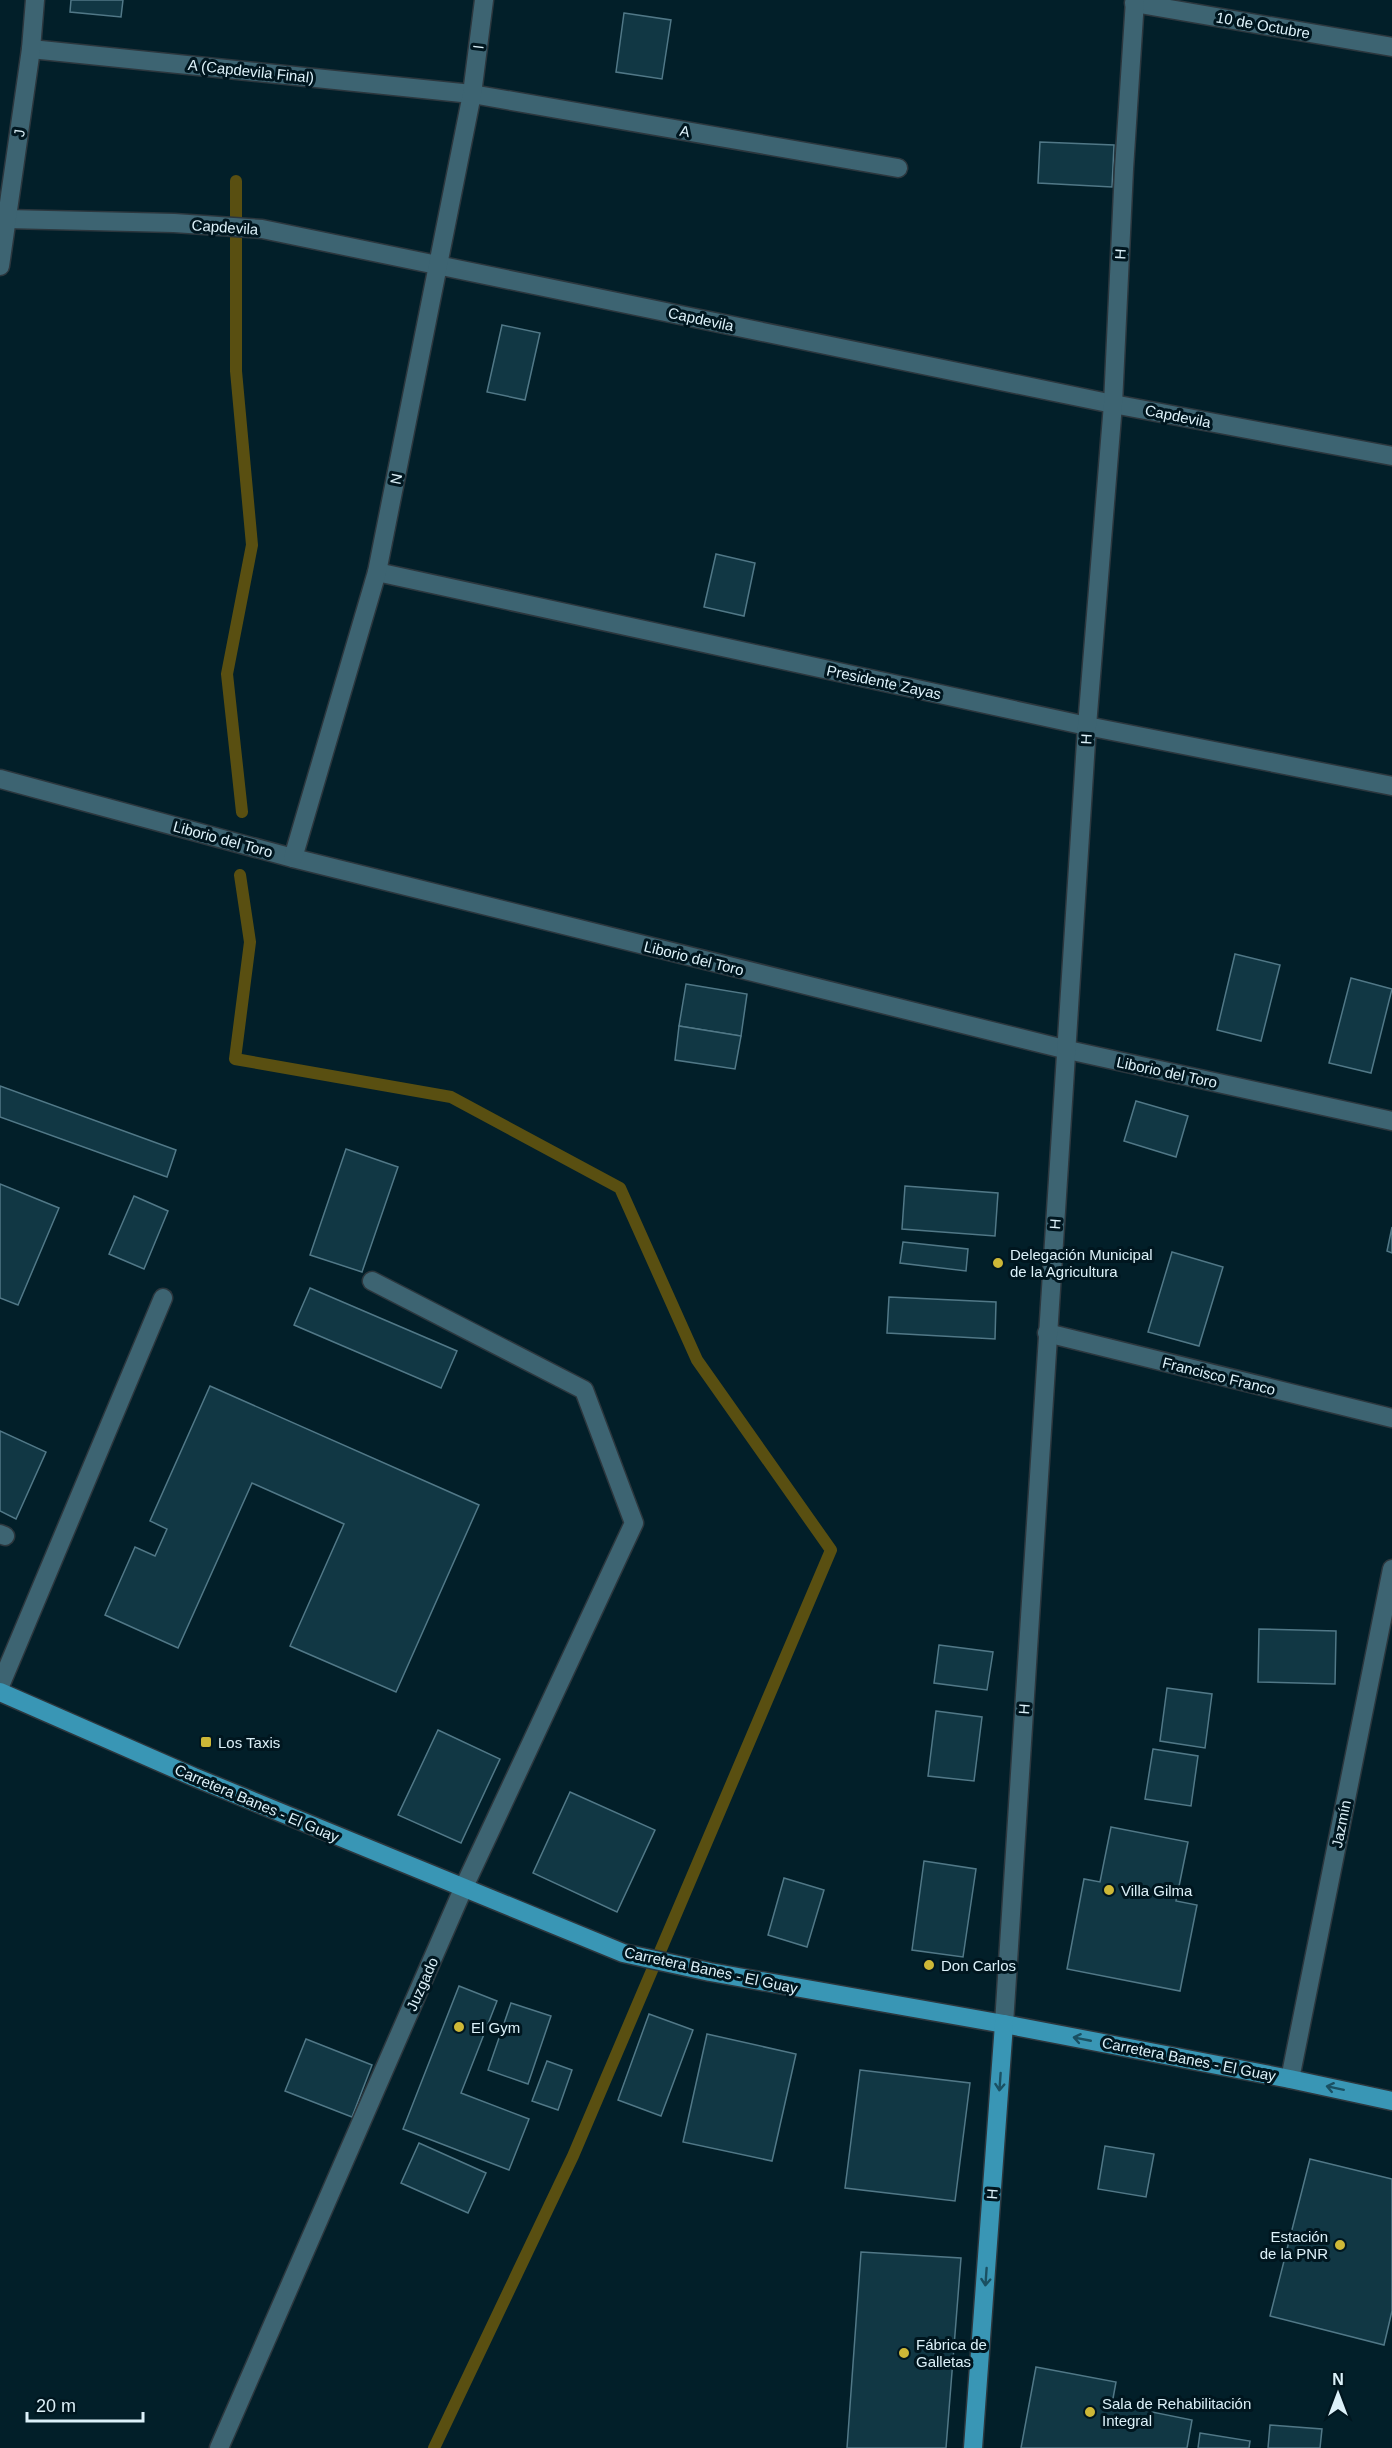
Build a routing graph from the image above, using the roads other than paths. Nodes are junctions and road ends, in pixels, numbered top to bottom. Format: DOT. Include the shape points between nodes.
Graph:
graph roads {
  1 [pos="35,0"];
  2 [pos="484,0"];
  3 [pos="1135,2"];
  4 [pos="1392,48"];
  5 [pos="31,49"];
  6 [pos="472,94"];
  7 [pos="898,168"];
  8 [pos="7,219"];
  9 [pos="439,264"];
  10 [pos="0,266"];
  11 [pos="1113,404"];
  12 [pos="1392,456"];
  13 [pos="377,572"];
  14 [pos="1087,726"];
  15 [pos="0,779"];
  16 [pos="1392,786"];
  17 [pos="293,858"];
  18 [pos="1068,1050"];
  19 [pos="1392,1121"];
  20 [pos="372,1281"];
  21 [pos="163,1298"];
  22 [pos="1047,1334"];
  23 [pos="1392,1418"];
  24 [pos="1392,1569"];
  25 [pos="0,1686"];
  26 [pos="0,1692"];
  27 [pos="463,1889"];
  28 [pos="1004,2024"];
  29 [pos="1290,2079"];
  30 [pos="1392,2101"];
  31 [pos="219,2448"];
  32 [pos="973,2448"];
  1 -- 5 [label="street, J"];
  2 -- 6 [label="street, I"];
  3 -- 4 [label="street, 10 de Octubre"];
  3 -- 11 [label="street, H"];
  5 -- 6 [label="street, A (Capdevila Final)"];
  5 -- 8 [label="street, J"];
  6 -- 7 [label="street, A"];
  6 -- 9 [label="street, N"];
  8 -- 9 [label="street, Capdevila" via="174,223 262,230"];
  8 -- 10 [label="street, J"];
  9 -- 11 [label="street, Capdevila"];
  9 -- 13 [label="street, N"];
  11 -- 12 [label="street, Capdevila"];
  11 -- 14 [label="street, H"];
  13 -- 14 [label="street, Presidente Zayas"];
  13 -- 17 [label="street, N"];
  14 -- 16 [label="street, Presidente Zayas"];
  14 -- 18 [label="street, H"];
  15 -- 17 [label="street, Liborio del Toro"];
  17 -- 18 [label="street, Liborio del Toro"];
  18 -- 19 [label="street, Liborio del Toro"];
  18 -- 22 [label="street, H"];
  20 -- 27 [label="street, Juzgado" via="584,1390 634,1523"];
  21 -- 25 [label="street"];
  22 -- 23 [label="street, Francisco Franco"];
  22 -- 28 [label="street, H"];
  24 -- 29 [label="street, Jazmín"];
  26 -- 27 [label="main road, Carretera Banes - El Guay"];
  27 -- 28 [label="main road, Carretera Banes - El Guay" via="624,1953"];
  27 -- 31 [label="street, Juzgado"];
  29 -- 28 [label="main road, Carretera Banes - El Guay, one-way"];
  28 -- 32 [label="main road, H, one-way"];
  30 -- 29 [label="main road, Carretera Banes - El Guay, one-way"];
}
